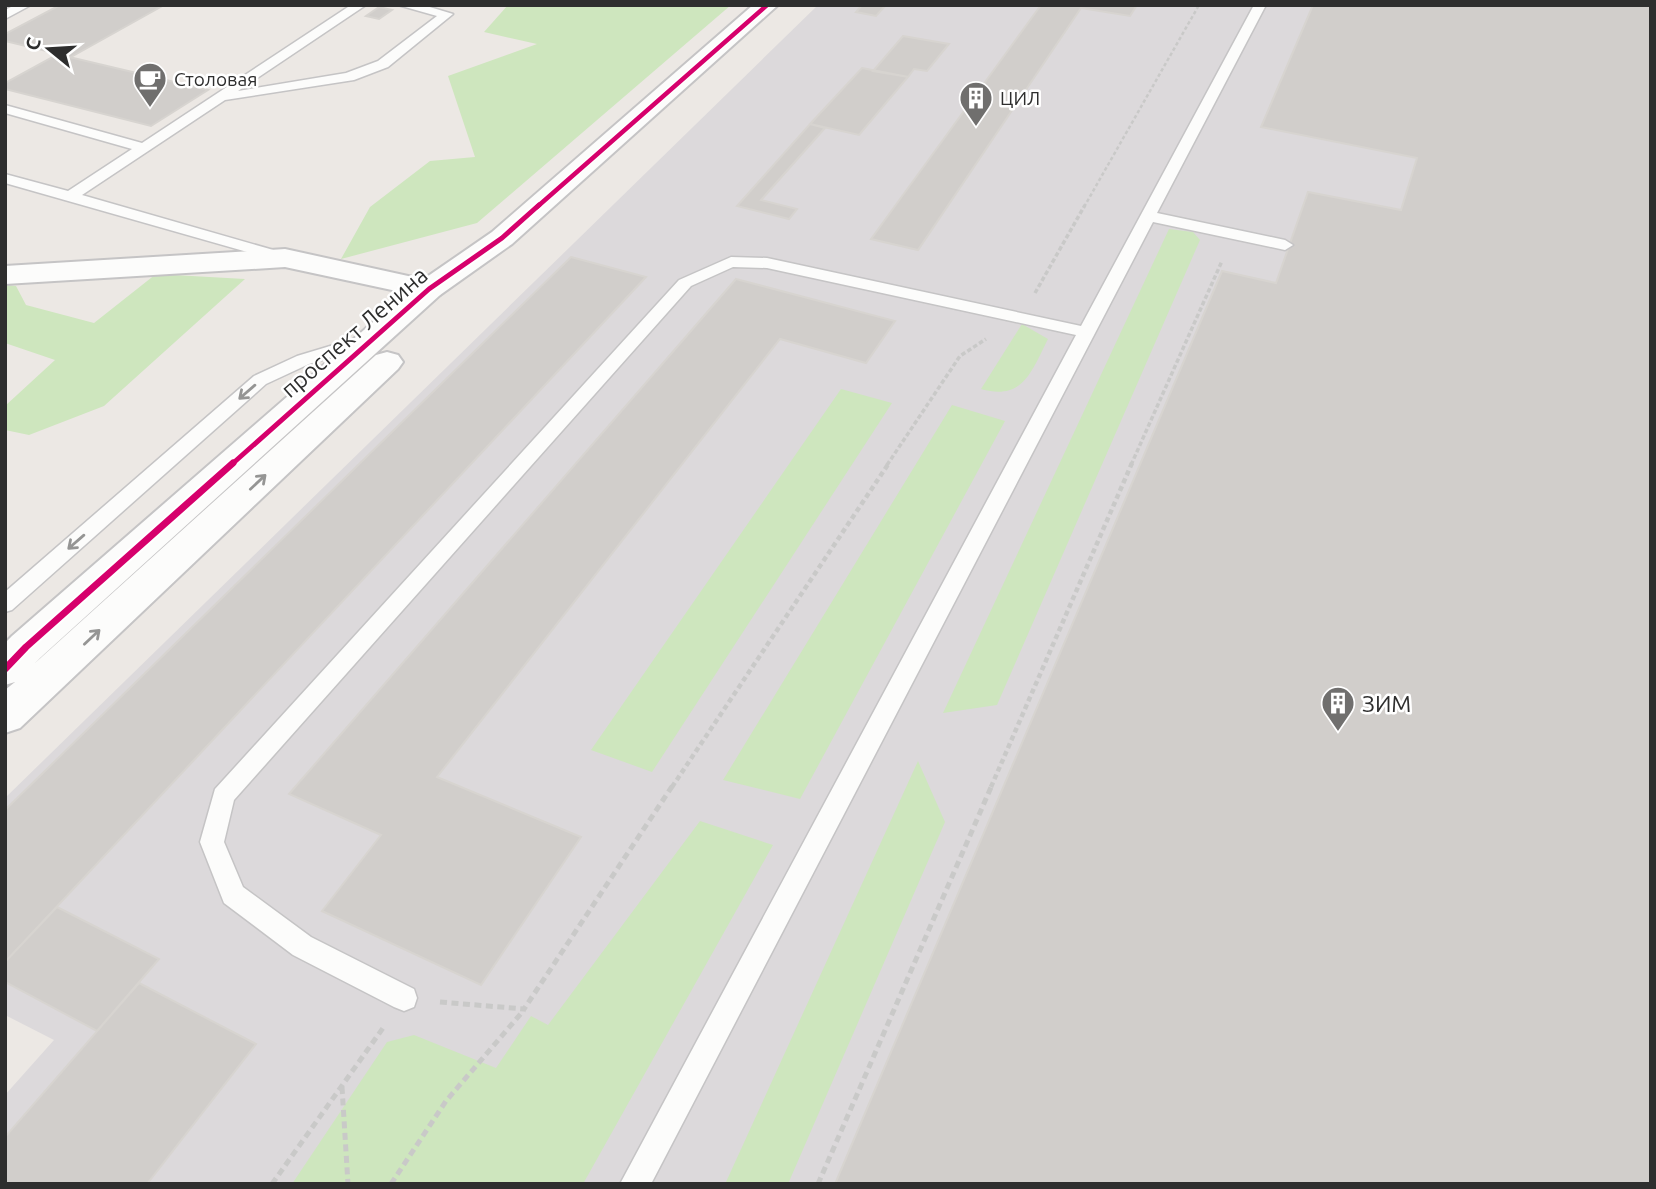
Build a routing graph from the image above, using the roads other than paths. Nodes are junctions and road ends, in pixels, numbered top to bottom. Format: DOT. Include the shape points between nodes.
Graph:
graph roads {
  1 [pos="25,5"];
  2 [pos="360,5"];
  3 [pos="404,5"];
  4 [pos="767,5"];
  5 [pos="1260,5"];
  6 [pos="5,15"];
  7 [pos="220,99"];
  8 [pos="5,109"];
  9 [pos="144,148"];
  10 [pos="5,177"];
  11 [pos="71,196"];
  12 [pos="1148,216"];
  13 [pos="1285,245"];
  14 [pos="285,258"];
  15 [pos="5,275"];
  16 [pos="432,303"];
  17 [pos="1087,332"];
  18 [pos="355,359"];
  19 [pos="5,604"];
  20 [pos="30,662"];
  21 [pos="5,716"];
  22 [pos="404,998"];
  23 [pos="635,1184"];
  1 -- 6 [label="lane"];
  2 -- 7 [label="lane"];
  3 -- 7 [label="lane" via="447,14 383,64 349,77"];
  4 -- 16 [label="street, проспект Ленина" via="502,238 458,296"];
  5 -- 12 [label="lane"];
  7 -- 9 [label="lane"];
  8 -- 9 [label="lane"];
  9 -- 11 [label="lane"];
  10 -- 11 [label="lane"];
  11 -- 14 [label="lane"];
  12 -- 13 [label="lane"];
  12 -- 17 [label="lane"];
  14 -- 15 [label="street"];
  14 -- 16 [label="street"];
  16 -- 18 [label="street, проспект Ленина"];
  16 -- 18 [label="street, проспект Ленина"];
  17 -- 22 [label="lane" via="767,263 731,262 685,283 223,796 212,842 233,895 302,946"];
  17 -- 23 [label="lane"];
  18 -- 19 [label="lane, one-way" via="303,360 260,380"];
  18 -- 20 [label="street, проспект Ленина"];
  20 -- 21 [label="street, проспект Ленина"];
}
